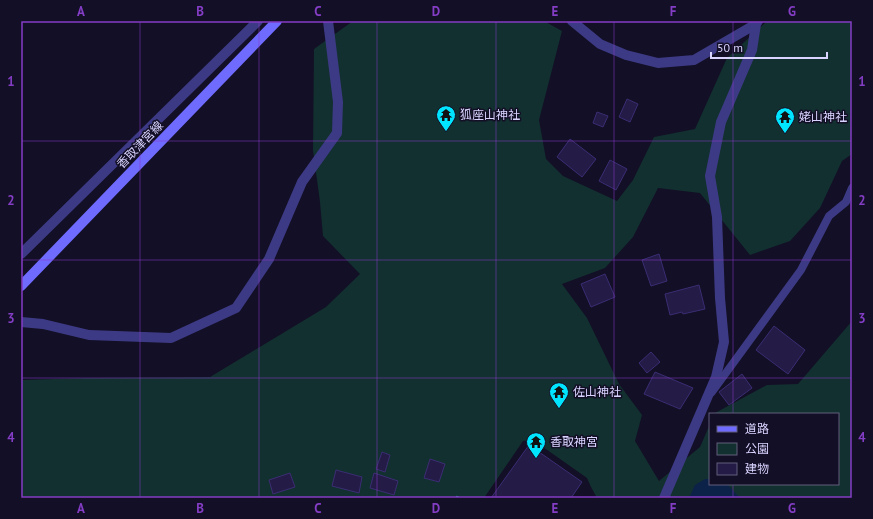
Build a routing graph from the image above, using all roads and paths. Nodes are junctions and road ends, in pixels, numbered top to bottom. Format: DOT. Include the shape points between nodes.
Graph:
graph roads {
  1 [pos="258,21"];
  2 [pos="277,21"];
  3 [pos="328,21"];
  4 [pos="572,21"];
  5 [pos="757,23"];
  6 [pos="852,188"];
  7 [pos="21,254"];
  8 [pos="21,286"];
  9 [pos="21,322"];
  10 [pos="705,402"];
  11 [pos="664,498"];
  1 -- 7 [label="street"];
  2 -- 8 [label="main road, 香取津宮線"];
  3 -- 9 [label="street" via="338,102 337,133 302,182 269,259 236,308 171,338 89,335"];
  4 -- 5 [label="street" via="600,44 626,55 658,63 694,60"];
  5 -- 10 [label="street" via="752,50 721,122 710,176 717,217 724,342 716,377"];
  6 -- 10 [label="lane" via="846,202 829,216 801,270"];
  10 -- 11 [label="street"];
}
